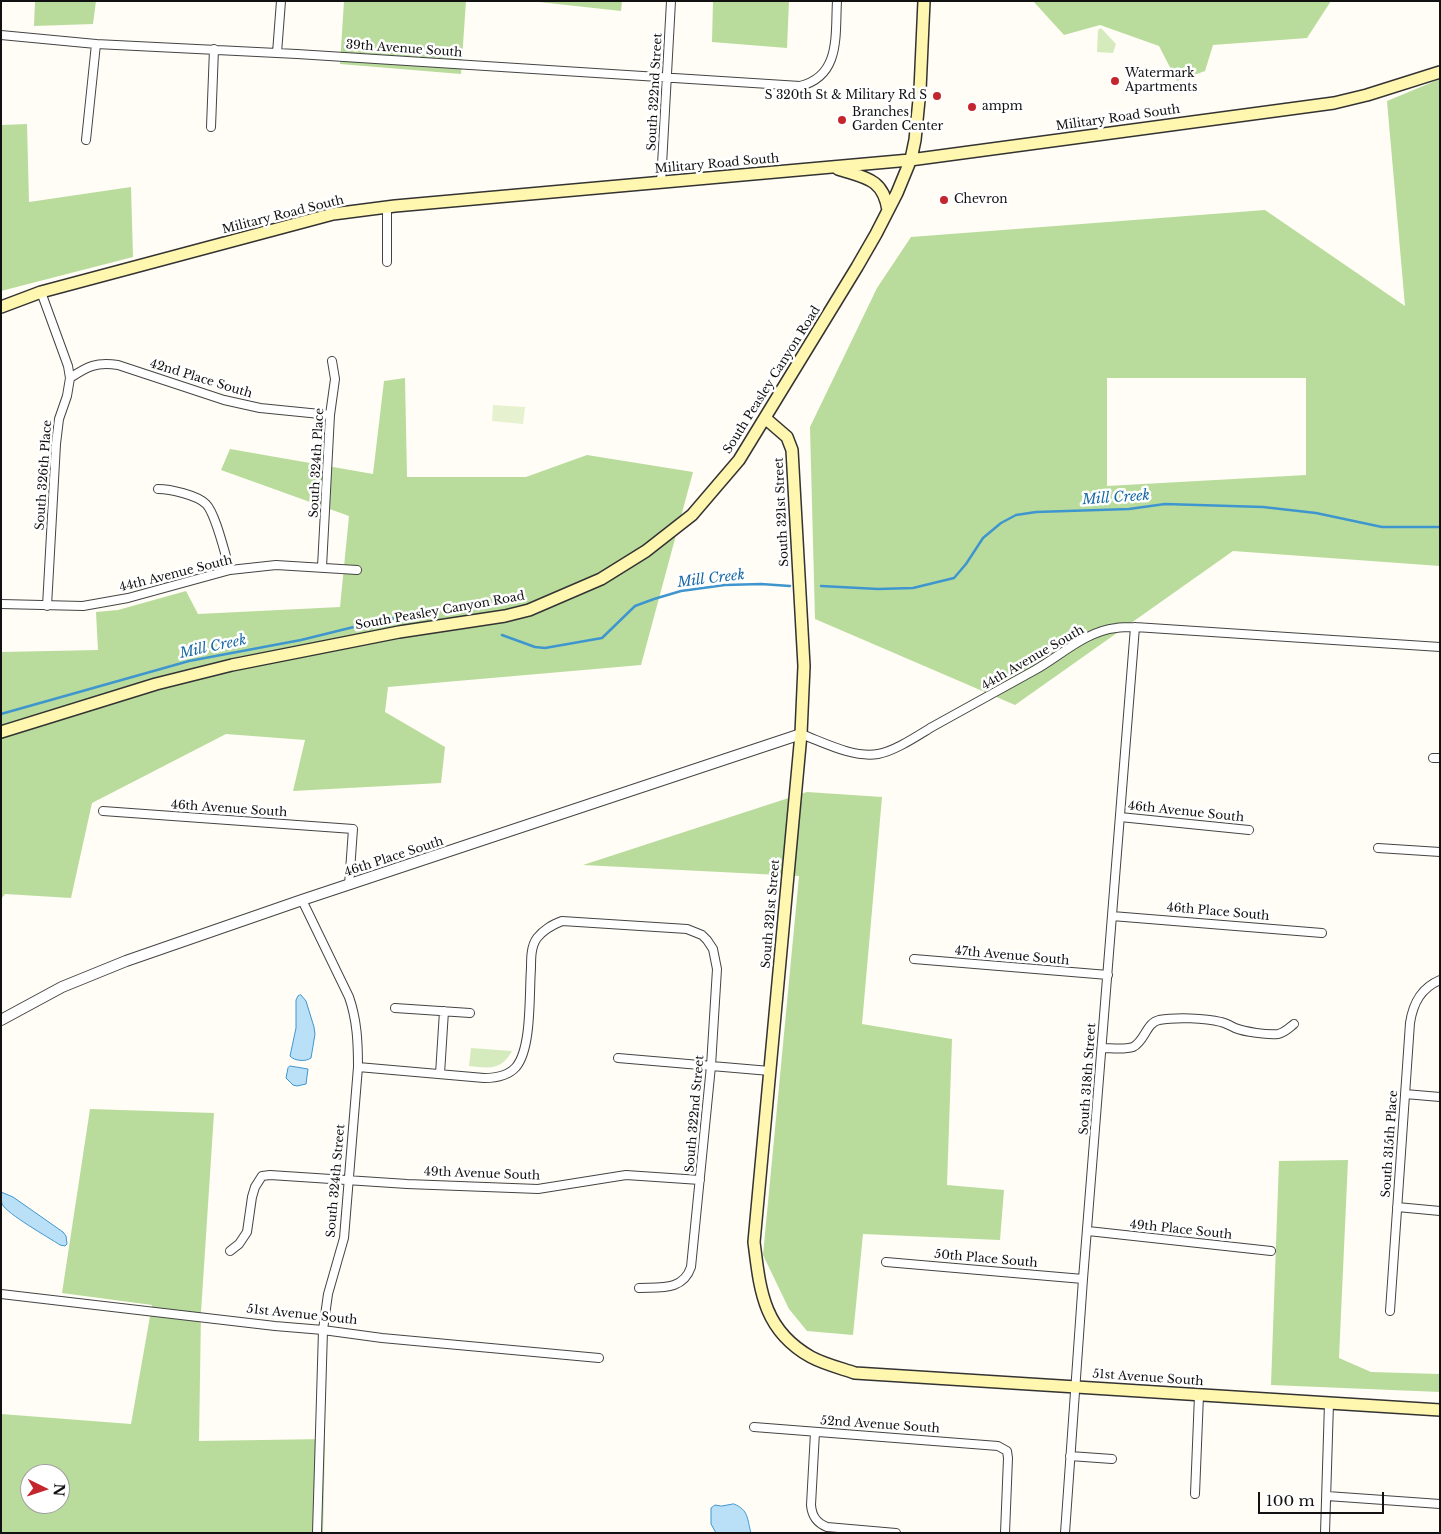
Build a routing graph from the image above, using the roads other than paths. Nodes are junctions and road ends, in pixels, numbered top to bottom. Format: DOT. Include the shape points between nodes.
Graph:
graph roads {
  1 [pos="281,1"];
  2 [pos="671,1"];
  3 [pos="837,1"];
  4 [pos="924,1"];
  5 [pos="1,36"];
  6 [pos="96,44"];
  7 [pos="214,49"];
  8 [pos="277,53"];
  9 [pos="1440,72"];
  10 [pos="667,77"];
  11 [pos="211,127"];
  12 [pos="86,140"];
  13 [pos="910,160"];
  14 [pos="834,167"];
  15 [pos="661,183"];
  16 [pos="387,207"];
  17 [pos="888,211"];
  18 [pos="387,262"];
  19 [pos="41,292"];
  20 [pos="1,307"];
  21 [pos="332,362"];
  22 [pos="70,378"];
  23 [pos="330,415"];
  24 [pos="765,418"];
  25 [pos="158,489"];
  26 [pos="322,567"];
  27 [pos="230,570"];
  28 [pos="357,570"];
  29 [pos="1,604"];
  30 [pos="47,606"];
  31 [pos="1135,627"];
  32 [pos="1440,647"];
  33 [pos="1,732"];
  34 [pos="801,734"];
  35 [pos="103,811"];
  36 [pos="1120,817"];
  37 [pos="1249,830"];
  38 [pos="1378,848"];
  39 [pos="1440,852"];
  40 [pos="349,885"];
  41 [pos="302,900"];
  42 [pos="1112,916"];
  43 [pos="1322,933"];
  44 [pos="914,959"];
  45 [pos="1108,975"];
  46 [pos="1440,980"];
  47 [pos="395,1008"];
  48 [pos="444,1011"];
  49 [pos="470,1013"];
  50 [pos="1,1020"];
  51 [pos="1294,1024"];
  52 [pos="1102,1048"];
  53 [pos="618,1058"];
  54 [pos="711,1066"];
  55 [pos="358,1067"];
  56 [pos="770,1071"];
  57 [pos="440,1074"];
  58 [pos="1405,1094"];
  59 [pos="1440,1097"];
  60 [pos="348,1180"];
  61 [pos="700,1180"];
  62 [pos="1397,1207"];
  63 [pos="1440,1211"];
  64 [pos="1088,1231"];
  65 [pos="230,1251"];
  66 [pos="1271,1251"];
  67 [pos="886,1262"];
  68 [pos="1083,1279"];
  69 [pos="639,1288"];
  70 [pos="1,1294"];
  71 [pos="1390,1311"];
  72 [pos="323,1330"];
  73 [pos="600,1358"];
  74 [pos="855,1373"];
  75 [pos="1075,1387"];
  76 [pos="1199,1395"];
  77 [pos="1330,1404"];
  78 [pos="1440,1410"];
  79 [pos="754,1427"];
  80 [pos="815,1432"];
  81 [pos="1070,1456"];
  82 [pos="1112,1459"];
  83 [pos="1195,1494"];
  84 [pos="1327,1496"];
  85 [pos="1440,1504"];
  86 [pos="317,1533"];
  87 [pos="896,1533"];
  88 [pos="1005,1533"];
  89 [pos="1065,1533"];
  90 [pos="1325,1533"];
  1 -- 8 [label="street"];
  2 -- 10 [label="street, South 322nd Street"];
  3 -- 10 [label="street, 39th Avenue South" via="830,63 821,76 806,85"];
  4 -- 13 [label="main road, South Peasley Canyon Road" via="919,105"];
  5 -- 6 [label="street, 39th Avenue South"];
  6 -- 7 [label="street, 39th Avenue South"];
  6 -- 12 [label="street"];
  7 -- 8 [label="street, 39th Avenue South"];
  7 -- 11 [label="street"];
  8 -- 10 [label="street, 39th Avenue South"];
  9 -- 13 [label="main road, Military Road South" via="1334,103"];
  10 -- 15 [label="street, South 322nd Street"];
  13 -- 14 [label="main road, Military Road South"];
  13 -- 17 [label="main road, South Peasley Canyon Road"];
  14 -- 15 [label="main road, Military Road South"];
  14 -- 17 [label="main road" via="873,182 884,193"];
  15 -- 16 [label="main road, Military Road South"];
  16 -- 18 [label="street"];
  16 -- 19 [label="main road, Military Road South" via="333,214"];
  17 -- 24 [label="main road, South Peasley Canyon Road" via="858,268"];
  19 -- 20 [label="main road, Military Road South"];
  19 -- 22 [label="street, South 326th Place"];
  21 -- 23 [label="street, South 324th Place" via="335,379"];
  22 -- 23 [label="street, 42nd Place South" via="94,364 118,365 224,400 260,408"];
  22 -- 30 [label="street, South 326th Place" via="58,418"];
  23 -- 26 [label="street, South 324th Place"];
  24 -- 33 [label="main road, South Peasley Canyon Road" via="739,460 692,515 646,551 601,579 556,599 505,616 399,632 232,665 156,684"];
  24 -- 34 [label="main road, South 321st Street" via="787,437 792,450 804,666"];
  25 -- 27 [label="street" via="198,498 206,504 212,513"];
  26 -- 27 [label="street, 44th Avenue South"];
  26 -- 28 [label="street, 44th Avenue South"];
  27 -- 30 [label="street, 44th Avenue South" via="128,598 83,606"];
  29 -- 30 [label="street, 44th Avenue South"];
  31 -- 32 [label="street, 44th Avenue South"];
  31 -- 34 [label="street, 44th Avenue South" via="1114,628 1095,634 879,754 844,750"];
  31 -- 36 [label="street, South 318th Street"];
  34 -- 40 [label="street, 46th Place South"];
  34 -- 56 [label="main road, South 321st Street"];
  35 -- 40 [label="street, 46th Avenue South" via="353,829"];
  36 -- 37 [label="street, 46th Avenue South"];
  36 -- 42 [label="street, South 318th Street"];
  38 -- 39 [label="street"];
  40 -- 41 [label="street, 46th Place South"];
  41 -- 50 [label="street, 46th Place South" via="124,961"];
  41 -- 55 [label="street, South 324th Street" via="349,996 358,1039"];
  42 -- 43 [label="street, 46th Place South"];
  42 -- 45 [label="street, South 318th Street"];
  44 -- 45 [label="street, 47th Avenue South"];
  45 -- 52 [label="street, South 318th Street"];
  46 -- 58 [label="street, South 315th Place" via="1429,986 1412,1010"];
  47 -- 48 [label="street"];
  48 -- 49 [label="street"];
  48 -- 57 [label="street"];
  51 -- 52 [label="street" via="1278,1034 1248,1031 1212,1020 1173,1019 1157,1021 1132,1047"];
  52 -- 64 [label="street, South 318th Street"];
  53 -- 54 [label="street"];
  54 -- 56 [label="street"];
  54 -- 57 [label="street, South 322nd Street" via="718,969 707,940 687,929 562,921 546,929 534,944 527,1038 516,1066 496,1078"];
  54 -- 61 [label="street, South 322nd Street"];
  55 -- 57 [label="street"];
  55 -- 60 [label="street, South 324th Street"];
  56 -- 74 [label="main road, South 321st Street" via="754,1242 762,1298 780,1331 795,1347 812,1358"];
  58 -- 59 [label="street"];
  58 -- 62 [label="street, South 315th Place"];
  60 -- 61 [label="street, 49th Avenue South" via="538,1188 626,1175"];
  60 -- 65 [label="street, 49th Avenue South" via="262,1176 252,1197 247,1232"];
  60 -- 72 [label="street, South 324th Street" via="344,1238 328,1294"];
  61 -- 69 [label="street, South 322nd Street" via="691,1268 684,1281 676,1285"];
  62 -- 63 [label="street"];
  62 -- 71 [label="street, South 315th Place"];
  64 -- 66 [label="street, 49th Place South"];
  64 -- 68 [label="street, South 318th Street"];
  67 -- 68 [label="street, 50th Place South"];
  68 -- 75 [label="street, South 318th Street"];
  70 -- 72 [label="street, 51st Avenue South"];
  72 -- 73 [label="street, 51st Avenue South"];
  72 -- 86 [label="street, South 324th Street"];
  74 -- 75 [label="main road, 51st Avenue South"];
  75 -- 76 [label="main road, 51st Avenue South"];
  75 -- 81 [label="street, South 318th Street"];
  76 -- 77 [label="main road, 51st Avenue South"];
  76 -- 83 [label="street"];
  77 -- 78 [label="main road, 51st Avenue South"];
  77 -- 84 [label="street"];
  79 -- 80 [label="street, 52nd Avenue South"];
  80 -- 87 [label="street" via="811,1505 815,1519 827,1527"];
  80 -- 88 [label="street, 52nd Avenue South" via="990,1444 1004,1448 1008,1458"];
  81 -- 82 [label="street"];
  81 -- 89 [label="street, South 318th Street"];
  84 -- 85 [label="street"];
  84 -- 90 [label="street"];
}
